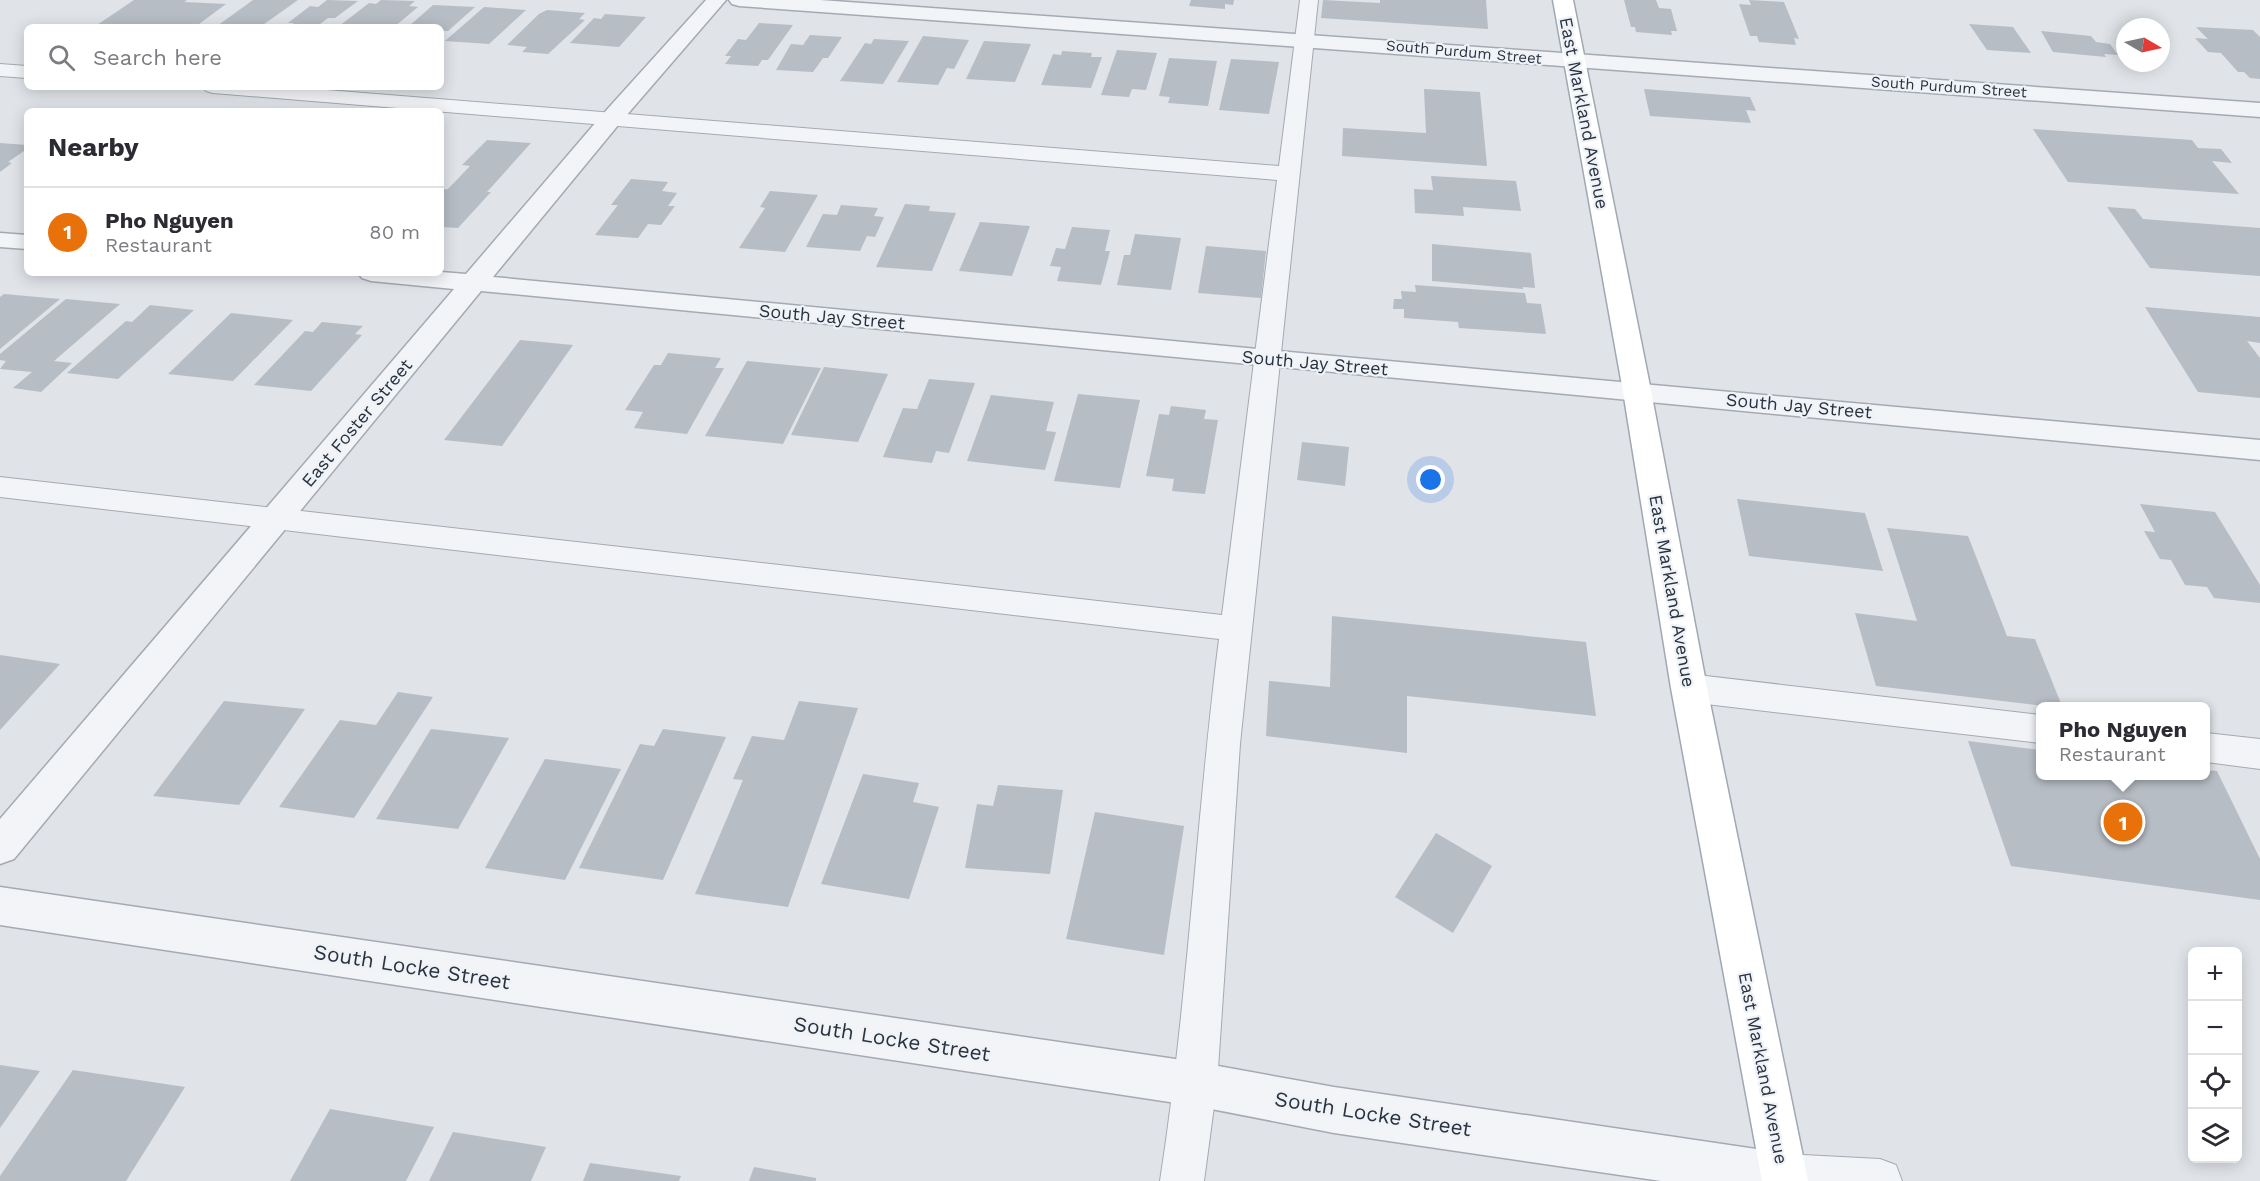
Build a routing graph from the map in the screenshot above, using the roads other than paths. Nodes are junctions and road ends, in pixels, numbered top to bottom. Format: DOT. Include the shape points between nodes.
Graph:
graph roads {
  1 [pos="716,0"];
  2 [pos="740,0"];
  3 [pos="1309,0"];
  4 [pos="1563,0"];
  5 [pos="1305,39"];
  6 [pos="1574,61"];
  7 [pos="0,70"];
  8 [pos="24,72"];
  9 [pos="250,90"];
  10 [pos="2260,110"];
  11 [pos="611,119"];
  12 [pos="1290,174"];
  13 [pos="0,240"];
  14 [pos="24,242"];
  15 [pos="406,276"];
  16 [pos="475,282"];
  17 [pos="1268,359"];
  18 [pos="1637,391"];
  19 [pos="2260,450"];
  20 [pos="0,487"];
  21 [pos="277,519"];
  22 [pos="1238,629"];
  23 [pos="1689,688"];
  24 [pos="2036,729"];
  25 [pos="2210,749"];
  26 [pos="2260,754"];
  27 [pos="0,847"];
  28 [pos="0,906"];
  29 [pos="1196,1084"];
  30 [pos="1785,1178"];
  31 [pos="1182,1181"];
  32 [pos="1880,1181"];
  1 -- 11 [label="street, East Foster Street"];
  2 -- 5 [label="street, South Purdum Street"];
  3 -- 5 [label="lane"];
  4 -- 6 [label="main road, East Markland Avenue"];
  5 -- 6 [label="street, South Purdum Street"];
  5 -- 12 [label="lane"];
  6 -- 10 [label="street, South Purdum Street"];
  6 -- 18 [label="main road, East Markland Avenue"];
  7 -- 8 [label="lane"];
  9 -- 11 [label="lane"];
  11 -- 12 [label="lane"];
  11 -- 16 [label="street, East Foster Street"];
  12 -- 17 [label="lane"];
  13 -- 14 [label="street"];
  15 -- 16 [label="street, South Jay Street"];
  16 -- 17 [label="street, South Jay Street"];
  16 -- 21 [label="street, East Foster Street"];
  17 -- 18 [label="street, South Jay Street"];
  17 -- 22 [label="lane"];
  18 -- 19 [label="street, South Jay Street"];
  18 -- 23 [label="main road, East Markland Avenue"];
  20 -- 21 [label="lane"];
  21 -- 22 [label="lane"];
  21 -- 27 [label="street, East Foster Street"];
  22 -- 29 [label="lane" via="1223,744"];
  23 -- 24 [label="lane"];
  23 -- 30 [label="main road, East Markland Avenue"];
  25 -- 26 [label="lane"];
  28 -- 29 [label="street, South Locke Street"];
  29 -- 30 [label="street, South Locke Street" via="1334,1110"];
  29 -- 31 [label="lane"];
  30 -- 32 [label="lane"];
}
